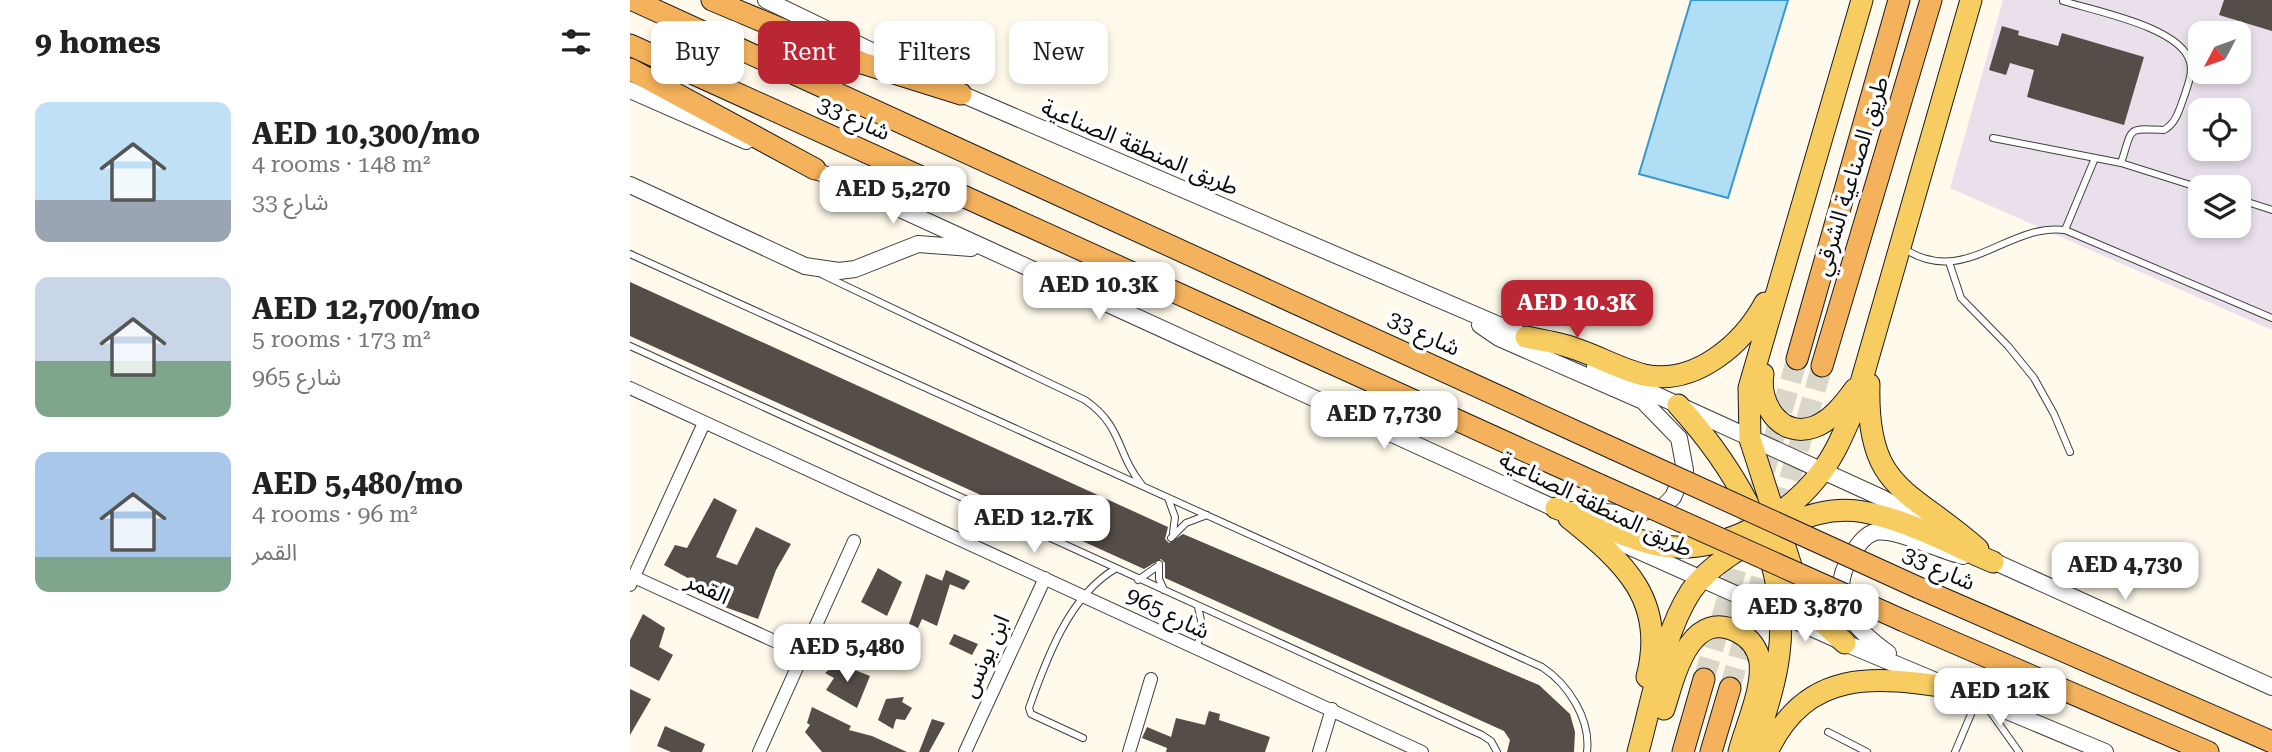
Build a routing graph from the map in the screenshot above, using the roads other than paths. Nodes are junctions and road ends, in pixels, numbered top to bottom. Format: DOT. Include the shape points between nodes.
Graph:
graph roads {
  1 [pos="633,0"];
  2 [pos="712,0"];
  3 [pos="766,0"];
  4 [pos="1862,0"];
  5 [pos="1899,0"];
  6 [pos="1931,0"];
  7 [pos="1971,0"];
  8 [pos="2063,1"];
  9 [pos="1856,21"];
  10 [pos="630,45"];
  11 [pos="630,69"];
  12 [pos="630,90"];
  13 [pos="961,94"];
  14 [pos="1993,138"];
  15 [pos="2095,158"];
  16 [pos="2120,163"];
  17 [pos="815,169"];
  18 [pos="630,184"];
  19 [pos="2188,184"];
  20 [pos="2251,204"];
  21 [pos="2272,210"];
  22 [pos="2065,230"];
  23 [pos="1899,244"];
  24 [pos="987,250"];
  25 [pos="630,254"];
  26 [pos="1949,262"];
  27 [pos="806,266"];
  28 [pos="1781,273"];
  29 [pos="1461,310"];
  30 [pos="2272,318"];
  31 [pos="1526,337"];
  32 [pos="630,346"];
  33 [pos="1869,355"];
  34 [pos="1797,359"];
  35 [pos="1822,366"];
  36 [pos="1863,379"];
  37 [pos="630,388"];
  38 [pos="1678,405"];
  39 [pos="704,422"];
  40 [pos="1750,439"];
  41 [pos="2070,452"];
  42 [pos="1821,472"];
  43 [pos="1143,486"];
  44 [pos="1168,498"];
  45 [pos="1556,508"];
  46 [pos="1207,515"];
  47 [pos="1768,526"];
  48 [pos="854,541"];
  49 [pos="1993,562"];
  50 [pos="1115,569"];
  51 [pos="1045,578"];
  52 [pos="1701,579"];
  53 [pos="1138,580"];
  54 [pos="632,581"];
  55 [pos="1165,592"];
  56 [pos="1084,596"];
  57 [pos="1198,607"];
  58 [pos="1780,613"];
  59 [pos="1845,643"];
  60 [pos="1195,650"];
  61 [pos="803,654"];
  62 [pos="1910,669"];
  63 [pos="1150,679"];
  64 [pos="1704,679"];
  65 [pos="1730,688"];
  66 [pos="1953,688"];
  67 [pos="2272,688"];
  68 [pos="1979,699"];
  69 [pos="1332,709"];
  70 [pos="1828,732"];
  71 [pos="1083,738"];
  72 [pos="2272,742"];
  73 [pos="759,752"];
  74 [pos="965,752"];
  75 [pos="1129,752"];
  76 [pos="1319,752"];
  77 [pos="1422,752"];
  78 [pos="1497,752"];
  79 [pos="1587,752"];
  80 [pos="1627,752"];
  81 [pos="1638,752"];
  82 [pos="1650,752"];
  83 [pos="1683,752"];
  84 [pos="1712,752"];
  85 [pos="1739,752"];
  86 [pos="1753,752"];
  87 [pos="1767,752"];
  88 [pos="1867,752"];
  89 [pos="1955,752"];
  90 [pos="2019,752"];
  91 [pos="2105,752"];
  92 [pos="2208,752"];
  1 -- 72 [label="highway, شارع 33, bridge" via="1919,588"];
  2 -- 13 [label="highway" via="862,63"];
  3 -- 13 [label="street, طريق المنطقة الصناعية"];
  4 -- 9 [label="main road, طريق الصناعية الشرقي"];
  5 -- 34 [label="highway, طريق الصناعية الشرقي"];
  6 -- 35 [label="highway, طريق الصناعية الشرقي"];
  7 -- 23 [label="main road"];
  8 -- 16 [label="lane" via="2157,30 2190,61 2191,75 2173,123 2164,130 2133,130"];
  9 -- 28 [label="main road, طريق الصناعية الشرقي"];
  9 -- 36 [label="main road" via="1847,90 1763,371 1761,391 1775,418 1798,430 1828,419"];
  10 -- 92 [label="highway, شارع 33, bridge" via="1600,485"];
  11 -- 17 [label="highway"];
  12 -- 17 [label="street, طريق المنطقة الصناعية"];
  13 -- 29 [label="street, طريق المنطقة الصناعية"];
  14 -- 15 [label="lane"];
  15 -- 16 [label="lane"];
  15 -- 22 [label="lane"];
  16 -- 19 [label="lane"];
  17 -- 24 [label="street, طريق المنطقة الصناعية"];
  18 -- 27 [label="street"];
  20 -- 21 [label="lane"];
  22 -- 26 [label="lane" via="2046,229 1975,257"];
  22 -- 30 [label="lane"];
  23 -- 26 [label="lane" via="1920,256"];
  23 -- 33 [label="main road"];
  24 -- 27 [label="street" via="933,243 904,248 855,269"];
  24 -- 45 [label="street, طريق المنطقة الصناعية"];
  25 -- 43 [label="lane"];
  26 -- 41 [label="lane" via="1961,298 2034,378"];
  27 -- 43 [label="lane" via="1085,400 1111,422"];
  28 -- 31 [label="main road" via="1742,339 1724,354 1690,370 1647,376 1564,345"];
  28 -- 40 [label="main road" via="1751,379"];
  29 -- 31 [label="street, شارع 33"];
  29 -- 45 [label="street" via="1499,338 1643,401 1679,438 1685,470 1674,498 1662,508 1635,514"];
  31 -- 38 [label="street, شارع 33"];
  32 -- 50 [label="lane"];
  33 -- 36 [label="main road"];
  33 -- 49 [label="main road" via="1868,422 1878,458 1902,491"];
  36 -- 42 [label="main road" via="1842,438"];
  37 -- 39 [label="street, شارع 965"];
  38 -- 40 [label="street, شارع 33"];
  38 -- 47 [label="main road" via="1709,438"];
  39 -- 51 [label="street, شارع 965"];
  39 -- 54 [label="street"];
  40 -- 42 [label="street, شارع 33"];
  40 -- 47 [label="main road"];
  42 -- 47 [label="main road"];
  42 -- 49 [label="street, شارع 33" via="1920,517"];
  43 -- 44 [label="lane"];
  44 -- 46 [label="lane"];
  44 -- 46 [label="lane" via="1175,517 1171,538 1186,523"];
  45 -- 47 [label="main road" via="1661,545 1699,545"];
  45 -- 52 [label="street, طريق المنطقة الصناعية"];
  45 -- 80 [label="main road" via="1622,564 1641,591 1649,613 1653,634 1649,670"];
  46 -- 79 [label="lane" via="1542,667 1573,699 1586,732"];
  47 -- 49 [label="main road" via="1815,513 1864,512"];
  47 -- 52 [label="main road"];
  47 -- 58 [label="main road"];
  47 -- 59 [label="main road" via="1803,596 1823,625"];
  48 -- 61 [label="street"];
  49 -- 62 [label="street" via="1883,532 1868,535 1859,544 1848,560 1841,594 1845,610 1865,637"];
  49 -- 67 [label="street, شارع 33"];
  50 -- 53 [label="lane"];
  50 -- 56 [label="lane"];
  51 -- 56 [label="street, شارع 965"];
  51 -- 74 [label="street, ابن يونس"];
  52 -- 58 [label="street"];
  52 -- 81 [label="main road" via="1673,627"];
  53 -- 55 [label="lane"];
  53 -- 55 [label="lane" via="1159,565"];
  54 -- 61 [label="street, القمر"];
  55 -- 57 [label="lane"];
  56 -- 60 [label="street, شارع 965"];
  56 -- 71 [label="lane" via="1065,624 1029,708 1033,715"];
  57 -- 60 [label="lane" via="1203,629"];
  57 -- 78 [label="lane" via="1482,735"];
  58 -- 59 [label="street"];
  58 -- 86 [label="main road" via="1776,673"];
  59 -- 62 [label="street"];
  60 -- 69 [label="street, شارع 965"];
  61 -- 73 [label="street"];
  62 -- 66 [label="street"];
  63 -- 75 [label="street"];
  64 -- 83 [label="highway"];
  65 -- 84 [label="highway"];
  66 -- 68 [label="street"];
  66 -- 87 [label="main road" via="1880,678 1833,687 1793,712"];
  68 -- 89 [label="lane"];
  68 -- 90 [label="lane"];
  68 -- 91 [label="street"];
  69 -- 76 [label="street"];
  69 -- 77 [label="street, شارع 965"];
  70 -- 88 [label="lane"];
  82 -- 85 [label="main road" via="1686,648 1700,634 1720,627 1746,636 1760,663"];
}
